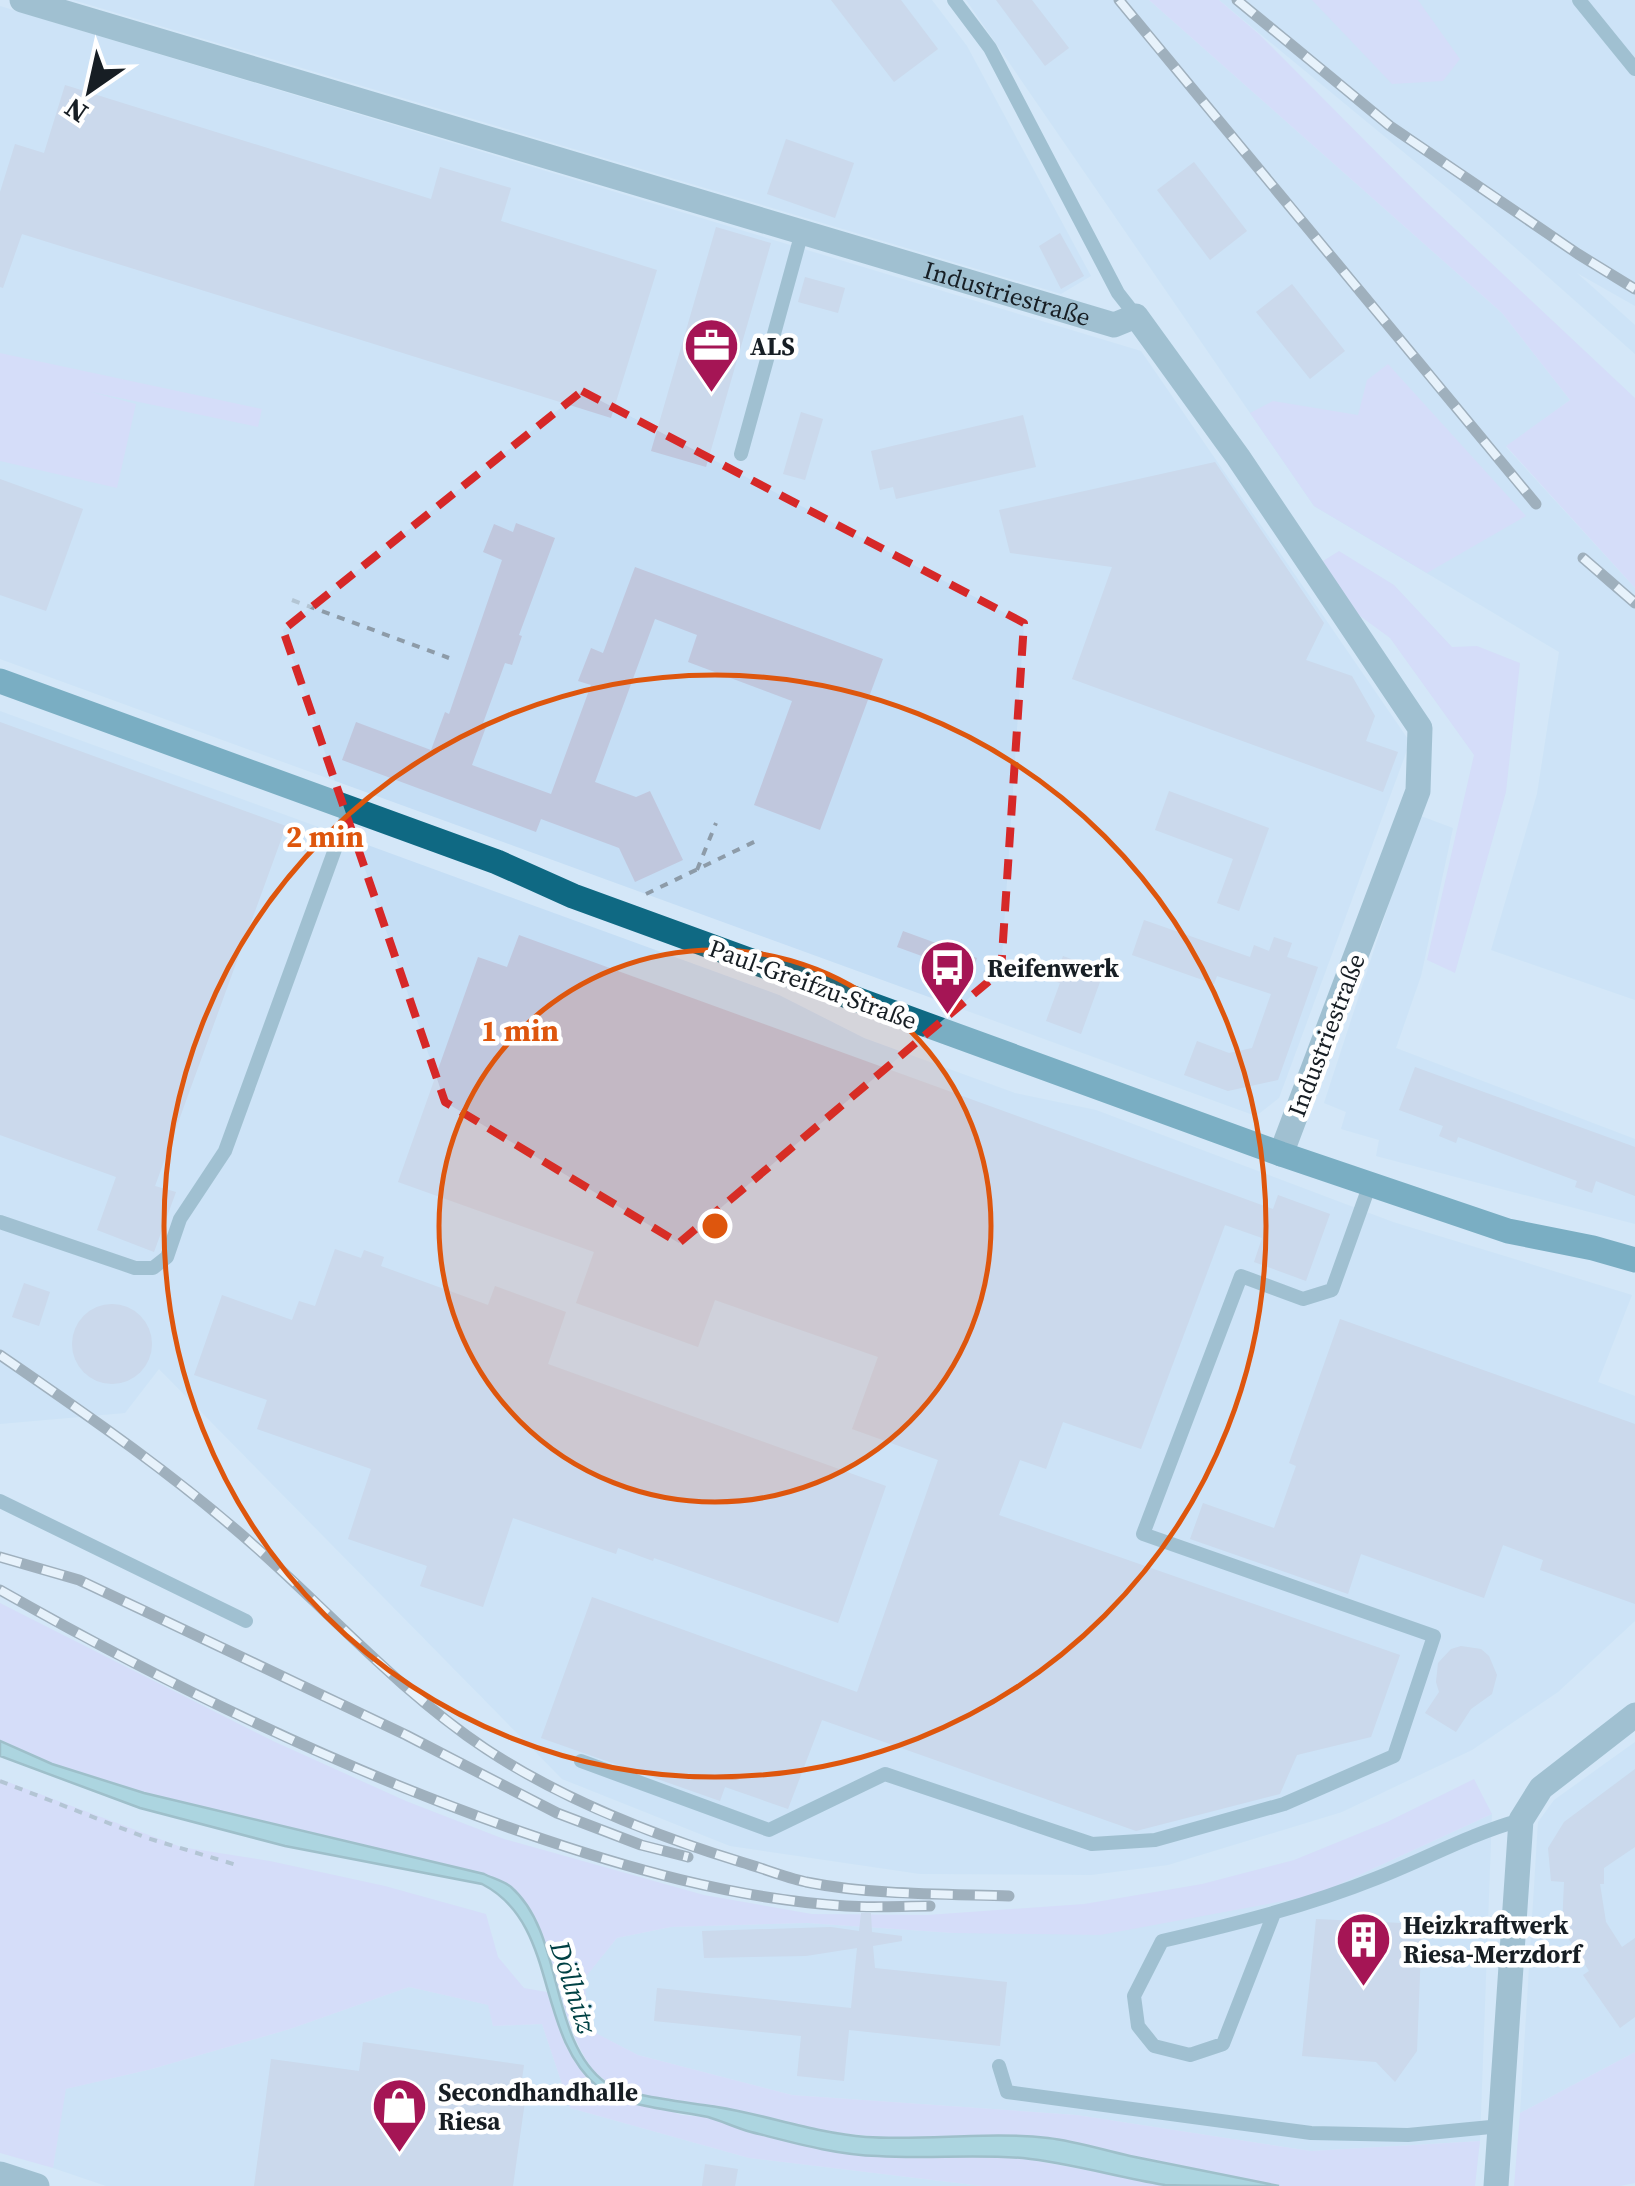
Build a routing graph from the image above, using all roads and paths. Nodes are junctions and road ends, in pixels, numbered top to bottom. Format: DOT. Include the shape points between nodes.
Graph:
graph roads {
  1 [pos="22,0"];
  2 [pos="954,0"];
  3 [pos="1579,0"];
  4 [pos="1635,69"];
  5 [pos="802,232"];
  6 [pos="1136,316"];
  7 [pos="741,454"];
  8 [pos="292,600"];
  9 [pos="449,658"];
  10 [pos="0,680"];
  11 [pos="350,808"];
  12 [pos="716,824"];
  13 [pos="758,840"];
  14 [pos="697,870"];
  15 [pos="646,894"];
  16 [pos="1281,1154"];
  17 [pos="1370,1184"];
  18 [pos="0,1222"];
  19 [pos="1635,1260"];
  20 [pos="0,1501"];
  21 [pos="246,1621"];
  22 [pos="1635,1715"];
  23 [pos="580,1762"];
  24 [pos="0,1781"];
  25 [pos="1520,1820"];
  26 [pos="240,1866"];
  27 [pos="1273,1916"];
  28 [pos="1000,2066"];
  29 [pos="1500,2136"];
  30 [pos="0,2174"];
  31 [pos="36,2186"];
  32 [pos="1496,2186"];
  1 -- 5 [label="street, Industriestraße"];
  2 -- 6 [label="lane" via="990,48 1118,294"];
  3 -- 4 [label="lane"];
  5 -- 6 [label="street, Industriestraße" via="1114,325"];
  5 -- 7 [label="lane"];
  6 -- 16 [label="street, Industriestraße" via="1420,728 1418,792"];
  8 -- 9 [label="path"];
  10 -- 11 [label="main road, Paul-Greifzu-Straße"];
  11 -- 16 [label="main road, Paul-Greifzu-Straße"];
  11 -- 18 [label="lane" via="224,1151 180,1219 167,1257 153,1268 135,1268"];
  12 -- 14 [label="path"];
  13 -- 14 [label="path"];
  14 -- 15 [label="path"];
  16 -- 17 [label="main road, Paul-Greifzu-Straße"];
  17 -- 19 [label="main road, Paul-Greifzu-Straße" via="1508,1231"];
  17 -- 23 [label="lane" via="1332,1290 1303,1299 1240,1276 1143,1534 1434,1636 1394,1756 1284,1804 1155,1840 1092,1844 885,1774 769,1830"];
  20 -- 21 [label="lane"];
  22 -- 25 [label="street" via="1541,1788"];
  24 -- 26 [label="path"];
  25 -- 27 [label="lane"];
  25 -- 29 [label="street"];
  27 -- 27 [label="lane" via="1162,1941 1134,1996 1138,2026 1154,2046 1190,2055 1223,2044"];
  28 -- 29 [label="lane" via="1007,2092 1311,2133"];
  29 -- 32 [label="street"];
  30 -- 31 [label="street"];
}
